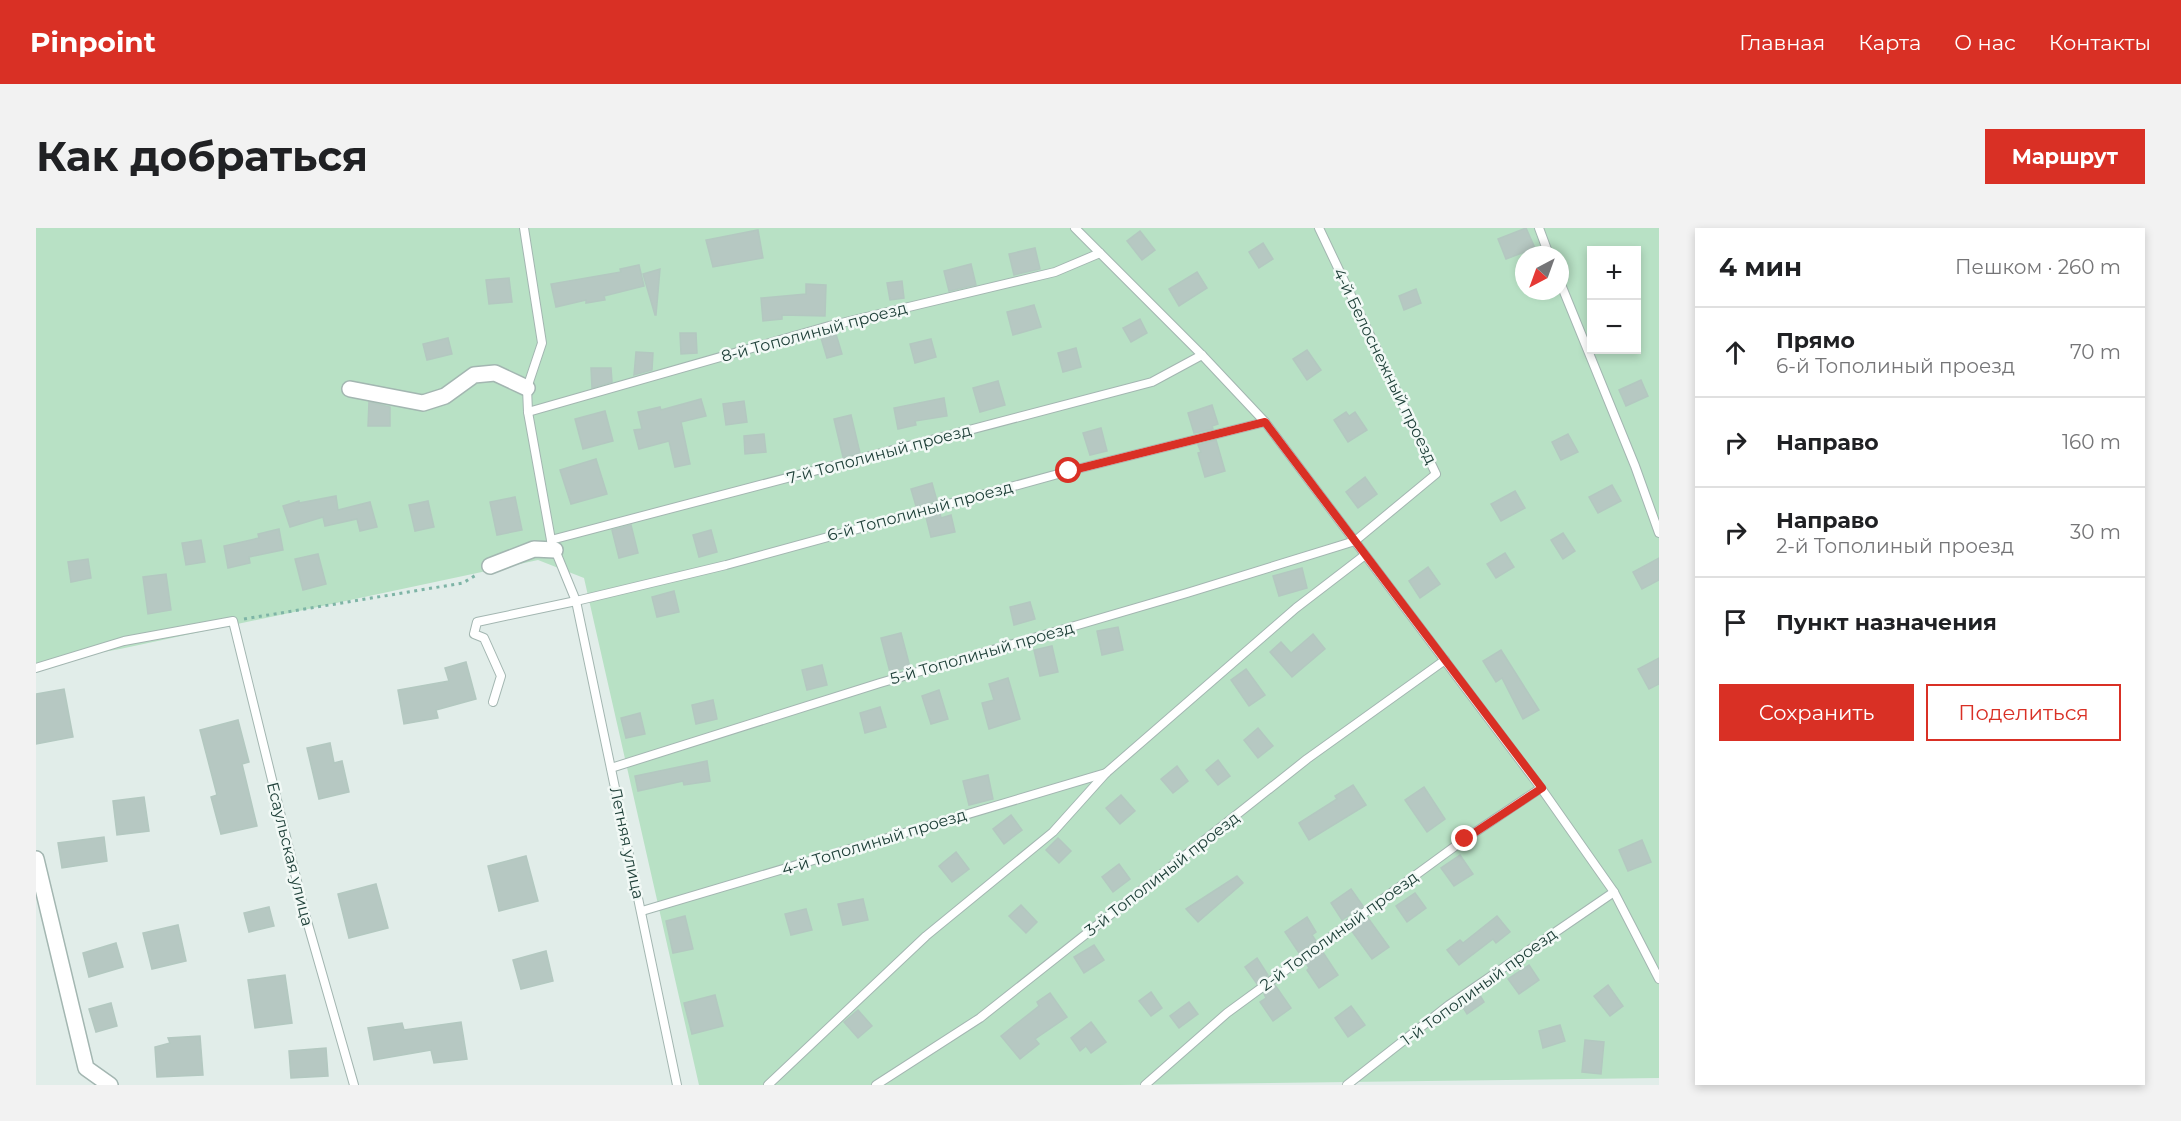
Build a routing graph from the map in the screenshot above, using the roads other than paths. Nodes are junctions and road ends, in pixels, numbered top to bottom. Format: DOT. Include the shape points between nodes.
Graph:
graph roads {
  1 [pos="524,228"];
  2 [pos="1075,228"];
  3 [pos="1319,228"];
  4 [pos="1539,228"];
  5 [pos="1546,246"];
  6 [pos="1100,253"];
  7 [pos="1567,300"];
  8 [pos="1202,355"];
  9 [pos="350,388"];
  10 [pos="527,388"];
  11 [pos="528,412"];
  12 [pos="1265,422"];
  13 [pos="1659,533"];
  14 [pos="1355,541"];
  15 [pos="553,545"];
  16 [pos="1365,555"];
  17 [pos="490,566"];
  18 [pos="576,601"];
  19 [pos="1445,660"];
  20 [pos="36,668"];
  21 [pos="493,702"];
  22 [pos="611,768"];
  23 [pos="1106,773"];
  24 [pos="1542,788"];
  25 [pos="36,859"];
  26 [pos="1614,892"];
  27 [pos="642,911"];
  28 [pos="1659,980"];
  29 [pos="110,1085"];
  30 [pos="354,1085"];
  31 [pos="676,1085"];
  32 [pos="768,1085"];
  33 [pos="876,1085"];
  34 [pos="1145,1085"];
  35 [pos="1347,1085"];
  1 -- 10 [label="lane" via="542,343"];
  2 -- 6 [label="lane"];
  3 -- 14 [label="lane, 4-й Белоснежный проезд" via="1436,474"];
  4 -- 5 [label="lane"];
  6 -- 8 [label="lane"];
  6 -- 11 [label="lane, 8-й Тополиный проезд" via="1055,272 829,326"];
  7 -- 13 [label="lane"];
  8 -- 12 [label="lane"];
  8 -- 15 [label="lane, 7-й Тополиный проезд" via="1152,382"];
  9 -- 10 [label="street" via="423,404 445,396 474,375 495,374"];
  10 -- 11 [label="lane, Летняя улица"];
  11 -- 15 [label="lane, Летняя улица"];
  12 -- 14 [label="lane"];
  12 -- 18 [label="lane, 6-й Тополиный проезд"];
  14 -- 16 [label="lane"];
  14 -- 22 [label="lane, 5-й Тополиный проезд"];
  15 -- 17 [label="street"];
  15 -- 18 [label="lane, Летняя улица"];
  16 -- 19 [label="lane"];
  16 -- 23 [label="lane" via="1296,608"];
  18 -- 21 [label="lane, 6-й Тополиный проезд" via="477,622 474,634 484,638 501,676"];
  18 -- 22 [label="lane, Летняя улица"];
  19 -- 24 [label="lane"];
  19 -- 33 [label="lane, 3-й Тополиный проезд" via="1307,759 980,1018"];
  20 -- 30 [label="lane, Есаульская улица" via="124,641 233,621 305,914"];
  22 -- 27 [label="lane, Летняя улица"];
  23 -- 27 [label="lane, 4-й Тополиный проезд"];
  23 -- 32 [label="lane" via="1053,832 926,936"];
  24 -- 26 [label="lane"];
  24 -- 34 [label="lane, 2-й Тополиный проезд" via="1465,839 1227,1013"];
  25 -- 29 [label="street" via="86,1068"];
  26 -- 28 [label="lane"];
  26 -- 35 [label="lane, 1-й Тополиный проезд" via="1449,1005"];
  27 -- 31 [label="lane, Летняя улица"];
}
